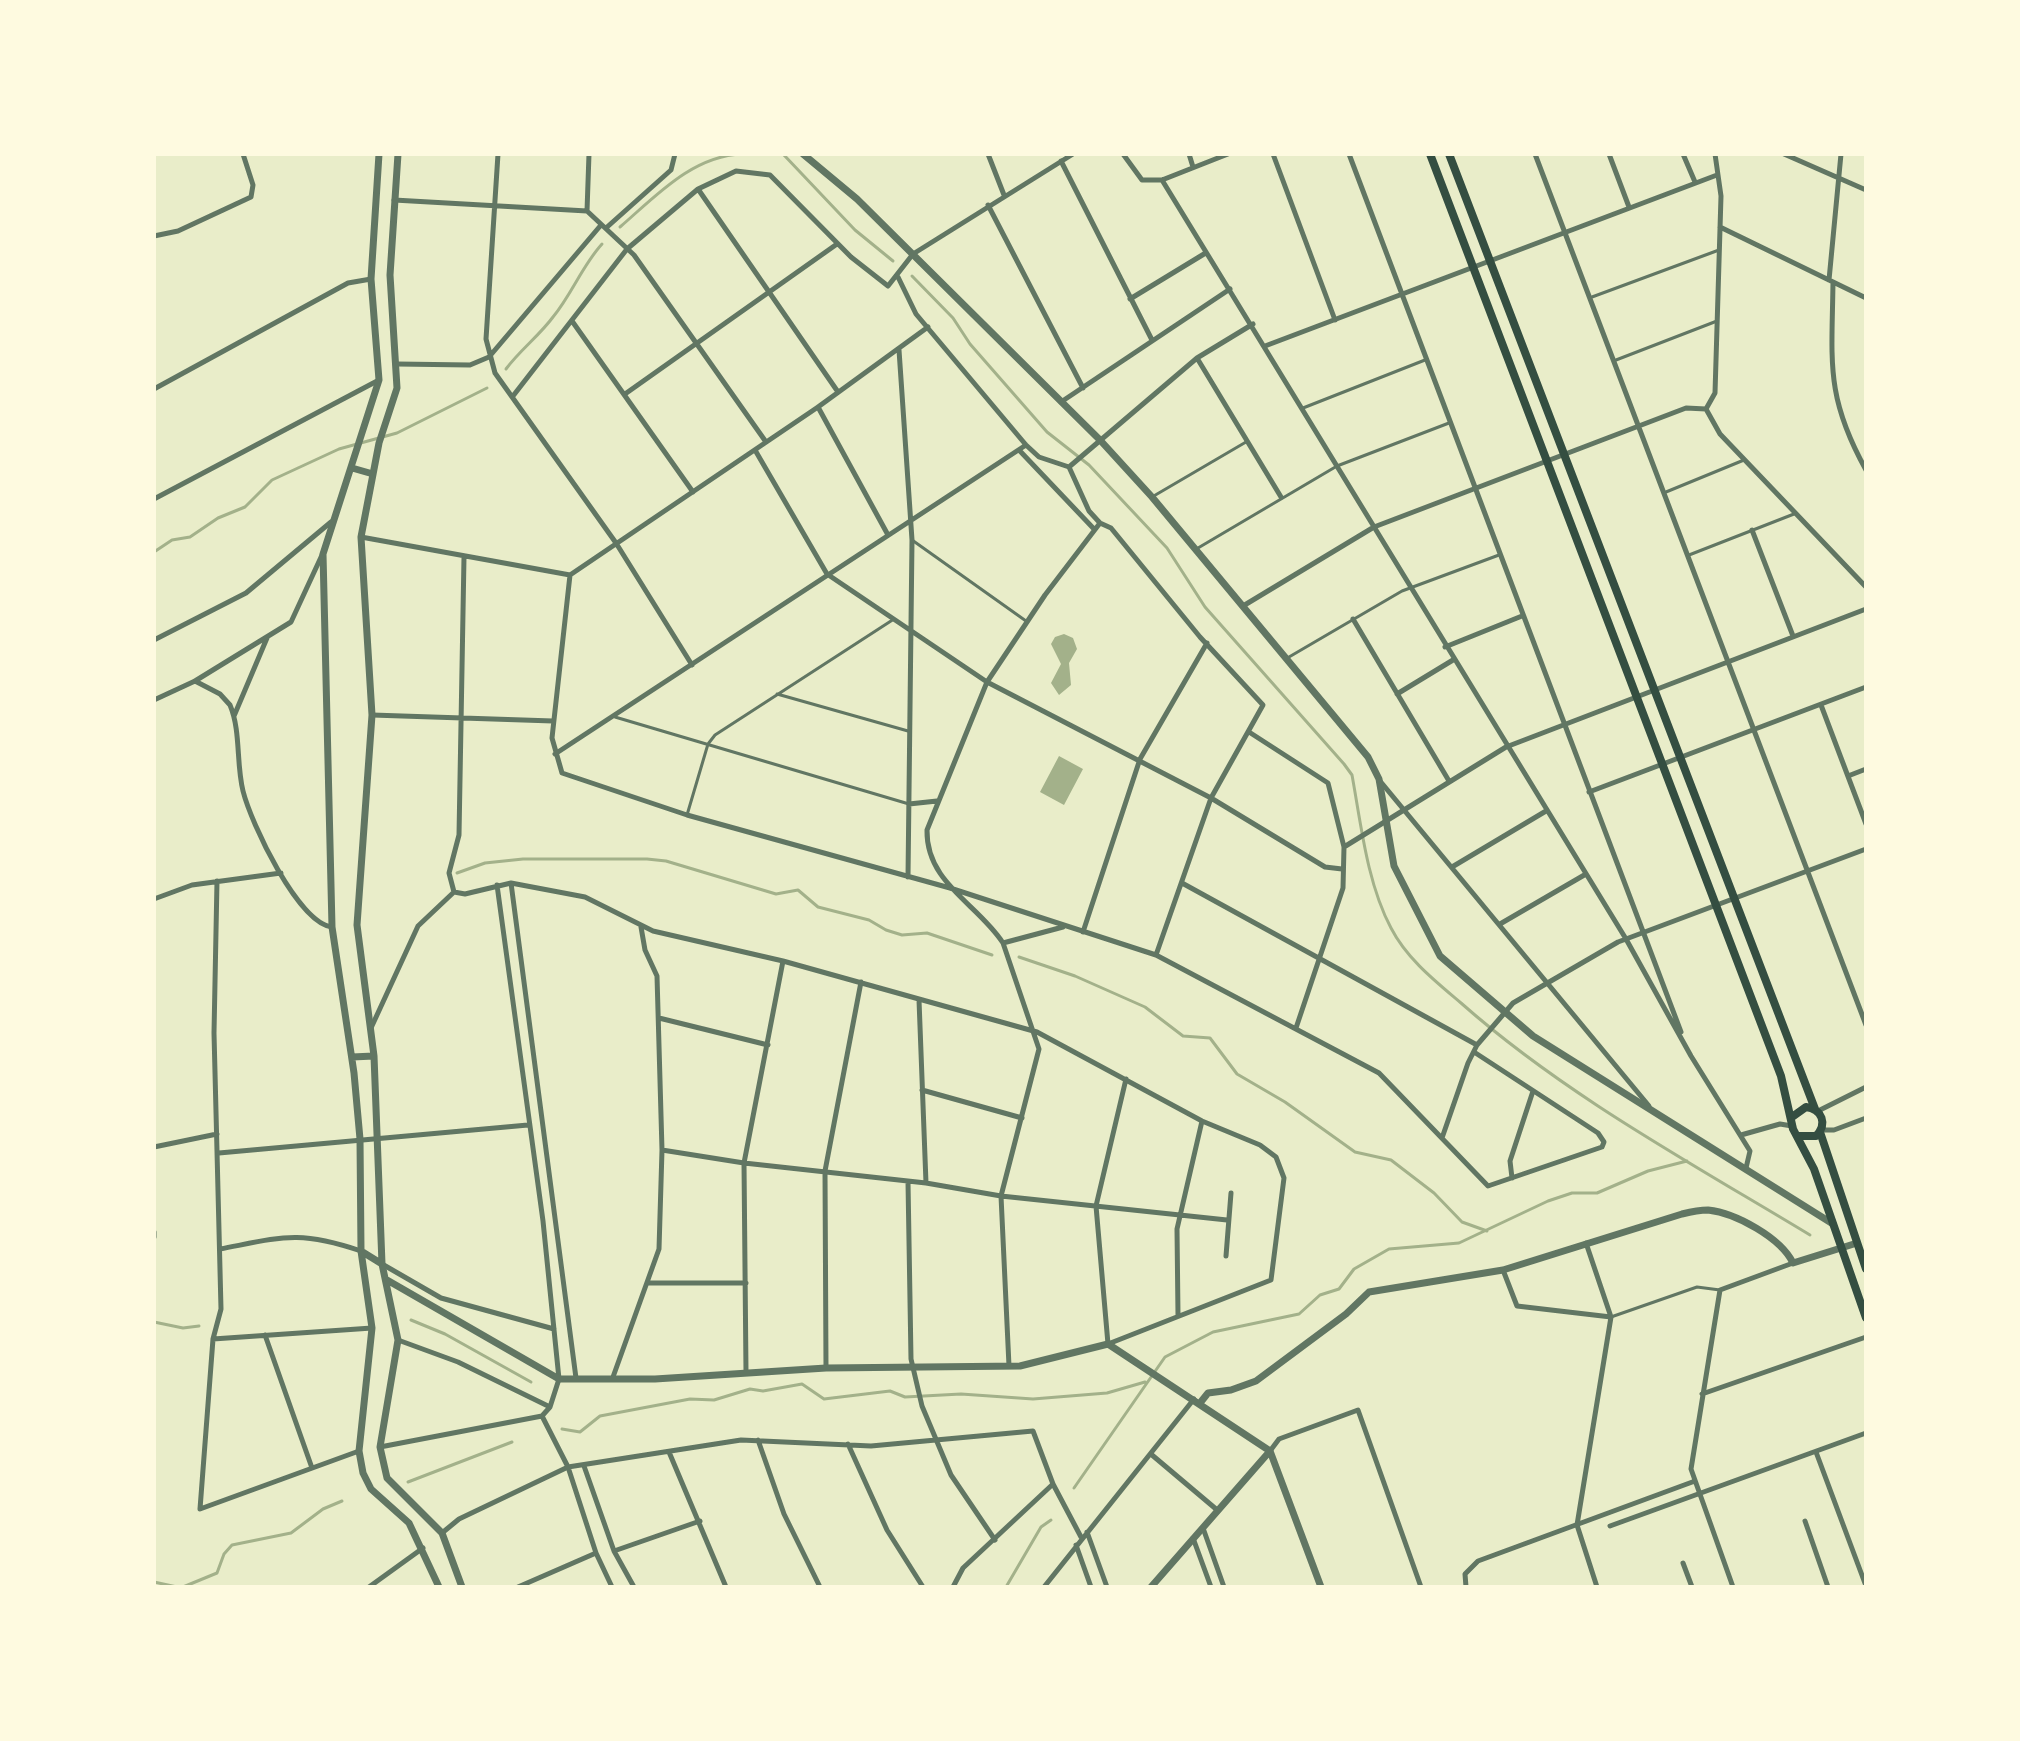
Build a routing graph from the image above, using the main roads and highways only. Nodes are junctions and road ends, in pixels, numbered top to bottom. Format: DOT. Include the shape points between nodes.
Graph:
graph roads {
  1 [pos="1430,154"];
  2 [pos="1449,154"];
  3 [pos="1816,1110"];
  4 [pos="1792,1121"];
  5 [pos="1821,1131"];
  6 [pos="1799,1136"];
  7 [pos="1866,1269"];
  8 [pos="1862,1296"];
  9 [pos="1866,1318"];
  1 -- 4 [label="main road" via="1781,1076"];
  2 -- 3 [label="main road"];
  3 -- 4 [label="main road" via="1800,1108"];
  3 -- 5 [label="main road" via="1823,1120"];
  4 -- 6 [label="main road"];
  5 -- 6 [label="main road" via="1812,1138"];
  5 -- 7 [label="main road"];
  6 -- 8 [label="main road"];
  8 -- 9 [label="main road"];
}
